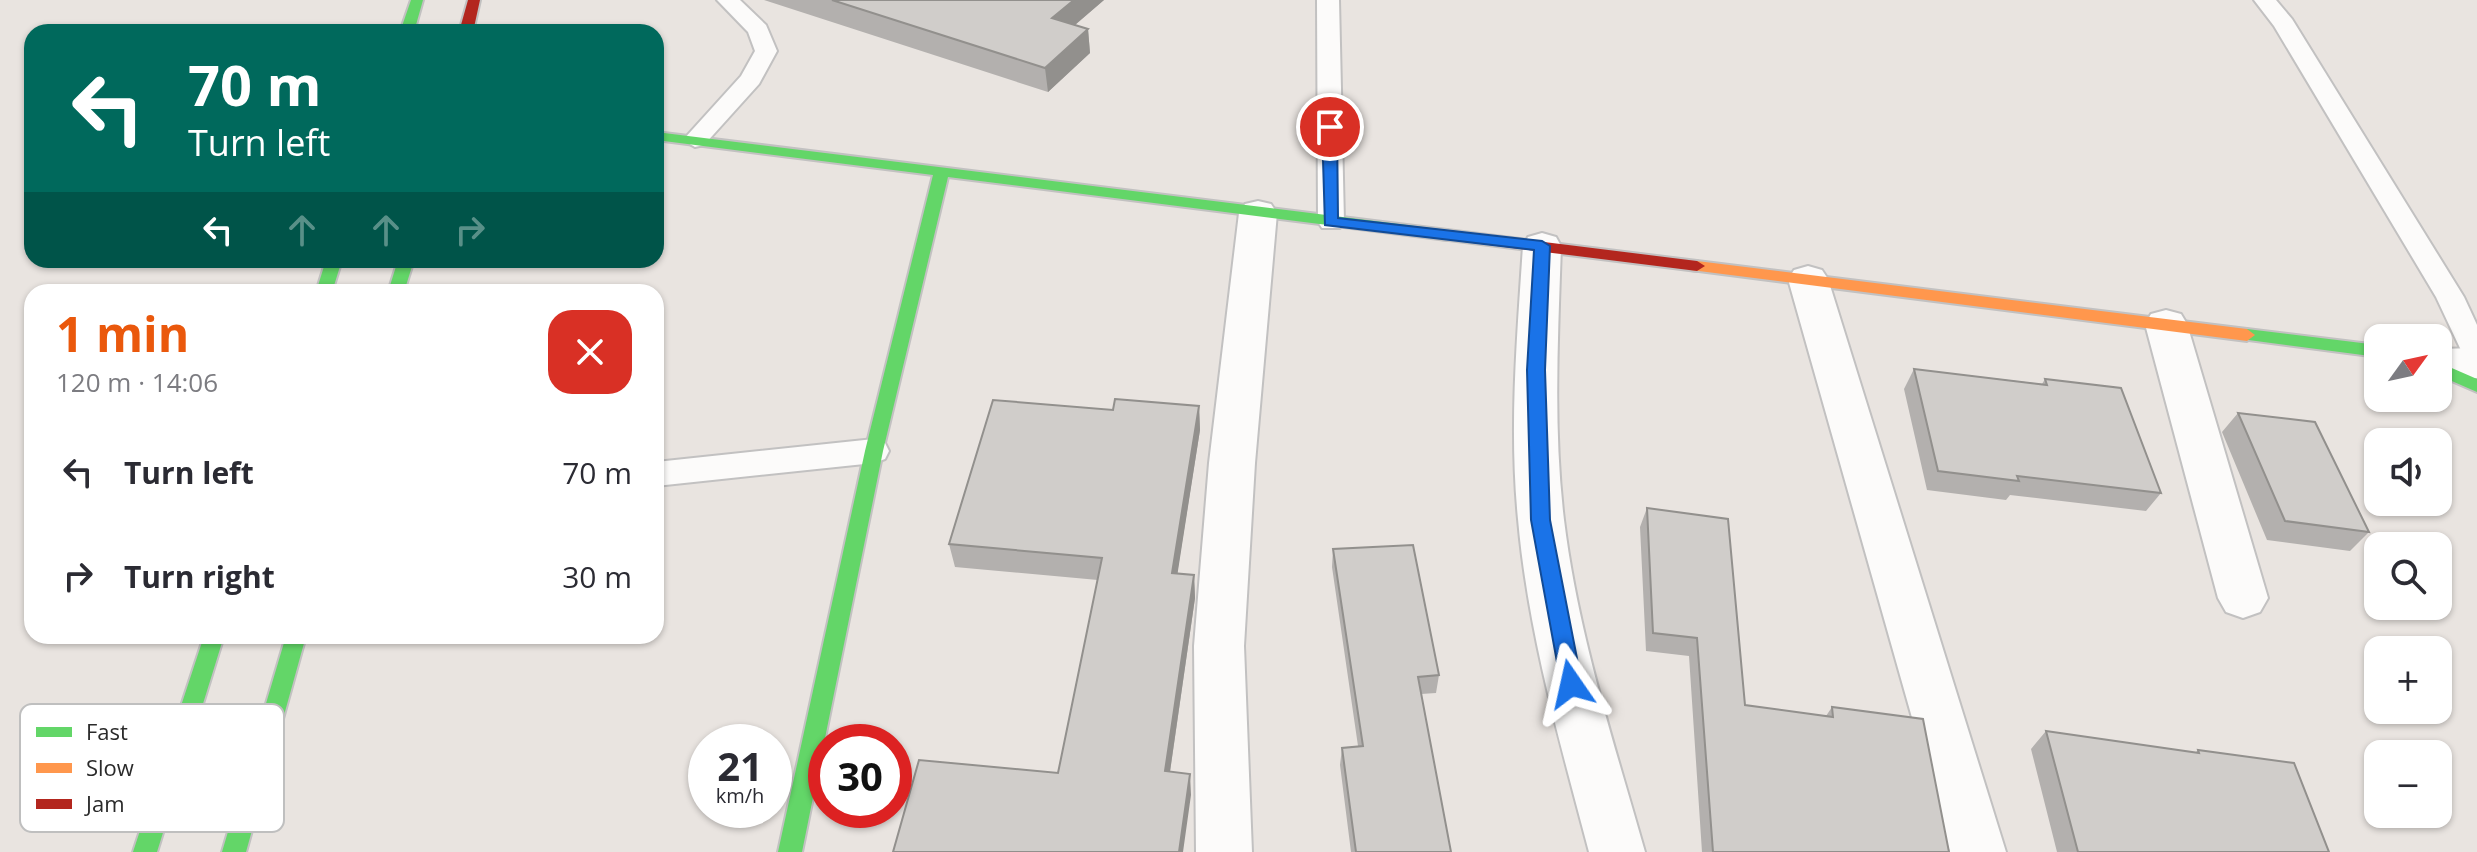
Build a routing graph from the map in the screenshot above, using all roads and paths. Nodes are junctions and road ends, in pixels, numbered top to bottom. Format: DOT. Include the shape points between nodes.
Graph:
graph roads {
  1 [pos="417,0"];
  2 [pos="474,0"];
  3 [pos="728,0"];
  4 [pos="1328,0"];
  5 [pos="2265,0"];
  6 [pos="410,24"];
  7 [pos="468,24"];
  8 [pos="664,137"];
  9 [pos="695,140"];
  10 [pos="941,173"];
  11 [pos="1258,213"];
  12 [pos="1331,222"];
  13 [pos="1542,246"];
  14 [pos="1808,279"];
  15 [pos="2166,324"];
  16 [pos="2364,349"];
  17 [pos="2477,356"];
  18 [pos="2477,363"];
  19 [pos="2452,365"];
  20 [pos="2452,373"];
  21 [pos="2477,386"];
  22 [pos="874,451"];
  23 [pos="664,473"];
  24 [pos="2243,598"];
  25 [pos="211,644"];
  26 [pos="294,644"];
  27 [pos="192,704"];
  28 [pos="276,704"];
  29 [pos="151,832"];
  30 [pos="240,832"];
  31 [pos="145,852"];
  32 [pos="234,852"];
  33 [pos="790,852"];
  34 [pos="1224,852"];
  35 [pos="1617,852"];
  36 [pos="1978,852"];
  1 -- 6 [label="main road"];
  2 -- 7 [label="main road"];
  3 -- 9 [label="lane" via="758,30 766,51 751,79"];
  4 -- 12 [label="lane"];
  5 -- 17 [label="lane" via="2450,297"];
  8 -- 9 [label="main road"];
  9 -- 10 [label="main road"];
  10 -- 11 [label="main road"];
  10 -- 22 [label="main road"];
  11 -- 12 [label="main road"];
  11 -- 34 [label="street" via="1219,646"];
  12 -- 13 [label="main road"];
  13 -- 14 [label="main road"];
  13 -- 35 [label="street" via="1536,370 1541,520 1571,684"];
  14 -- 15 [label="main road"];
  14 -- 36 [label="street"];
  15 -- 16 [label="main road"];
  15 -- 24 [label="street"];
  18 -- 19 [label="street"];
  20 -- 21 [label="main road"];
  22 -- 23 [label="lane"];
  22 -- 33 [label="main road"];
  25 -- 27 [label="main road"];
  26 -- 28 [label="main road"];
  29 -- 31 [label="main road"];
  30 -- 32 [label="main road"];
}
